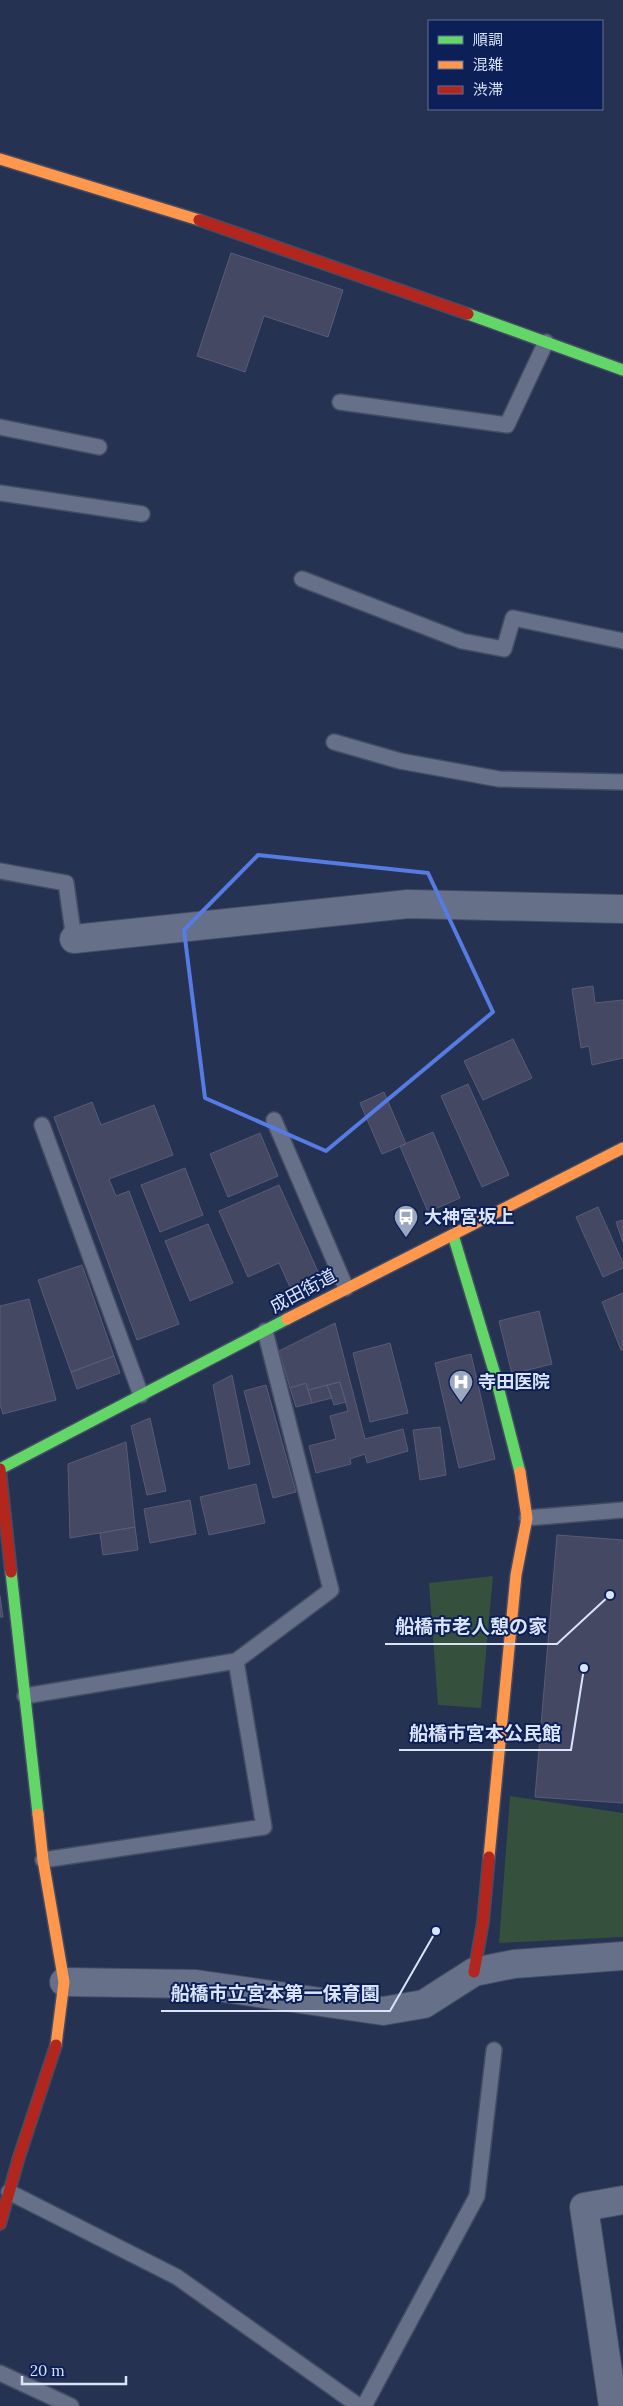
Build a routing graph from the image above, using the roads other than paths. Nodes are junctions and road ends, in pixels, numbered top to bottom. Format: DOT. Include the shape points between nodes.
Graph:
graph roads {
  1 [pos="0,159"];
  2 [pos="546,342"];
  3 [pos="623,370"];
  4 [pos="340,402"];
  5 [pos="0,427"];
  6 [pos="99,447"];
  7 [pos="0,493"];
  8 [pos="142,514"];
  9 [pos="302,579"];
  10 [pos="623,641"];
  11 [pos="334,742"];
  12 [pos="623,782"];
  13 [pos="0,870"];
  14 [pos="623,909"];
  15 [pos="74,939"];
  16 [pos="274,1120"];
  17 [pos="42,1125"];
  18 [pos="623,1148"];
  19 [pos="453,1235"];
  20 [pos="346,1288"];
  21 [pos="265,1330"];
  22 [pos="141,1395"];
  23 [pos="0,1469"];
  24 [pos="623,1510"];
  25 [pos="527,1518"];
  26 [pos="236,1661"];
  27 [pos="25,1696"];
  28 [pos="43,1860"];
  29 [pos="623,1956"];
  30 [pos="474,1972"];
  31 [pos="64,1982"];
  32 [pos="494,2050"];
  33 [pos="9,2192"];
  34 [pos="623,2200"];
  35 [pos="0,2224"];
  36 [pos="0,2373"];
  37 [pos="71,2406"];
  38 [pos="359,2406"];
  39 [pos="364,2406"];
  40 [pos="613,2406"];
  1 -- 2 [label="street" via="243,234"];
  2 -- 3 [label="street"];
  2 -- 4 [label="lane" via="507,425"];
  5 -- 6 [label="lane"];
  7 -- 8 [label="lane"];
  9 -- 10 [label="lane" via="462,641 504,649 512,618"];
  11 -- 12 [label="lane" via="400,760 499,779"];
  13 -- 15 [label="lane" via="66,883"];
  14 -- 15 [label="street" via="408,904"];
  16 -- 20 [label="lane"];
  17 -- 22 [label="lane"];
  18 -- 19 [label="street, 成田街道"];
  19 -- 20 [label="street, 成田街道"];
  19 -- 25 [label="street" via="518,1461"];
  20 -- 21 [label="street, 成田街道"];
  21 -- 22 [label="street, 成田街道"];
  21 -- 26 [label="lane" via="331,1590"];
  22 -- 23 [label="street, 成田街道"];
  23 -- 27 [label="street"];
  24 -- 25 [label="lane"];
  25 -- 30 [label="street" via="516,1575 483,1922"];
  26 -- 27 [label="lane"];
  26 -- 28 [label="lane" via="264,1827"];
  27 -- 28 [label="street"];
  28 -- 31 [label="street"];
  29 -- 30 [label="street" via="514,1964"];
  30 -- 31 [label="street" via="424,2004 383,2011 196,1984"];
  31 -- 33 [label="street" via="55,2052"];
  32 -- 39 [label="lane" via="477,2196"];
  33 -- 35 [label="street"];
  33 -- 38 [label="lane" via="177,2277"];
  34 -- 40 [label="street" via="584,2207"];
  36 -- 37 [label="lane"];
}
